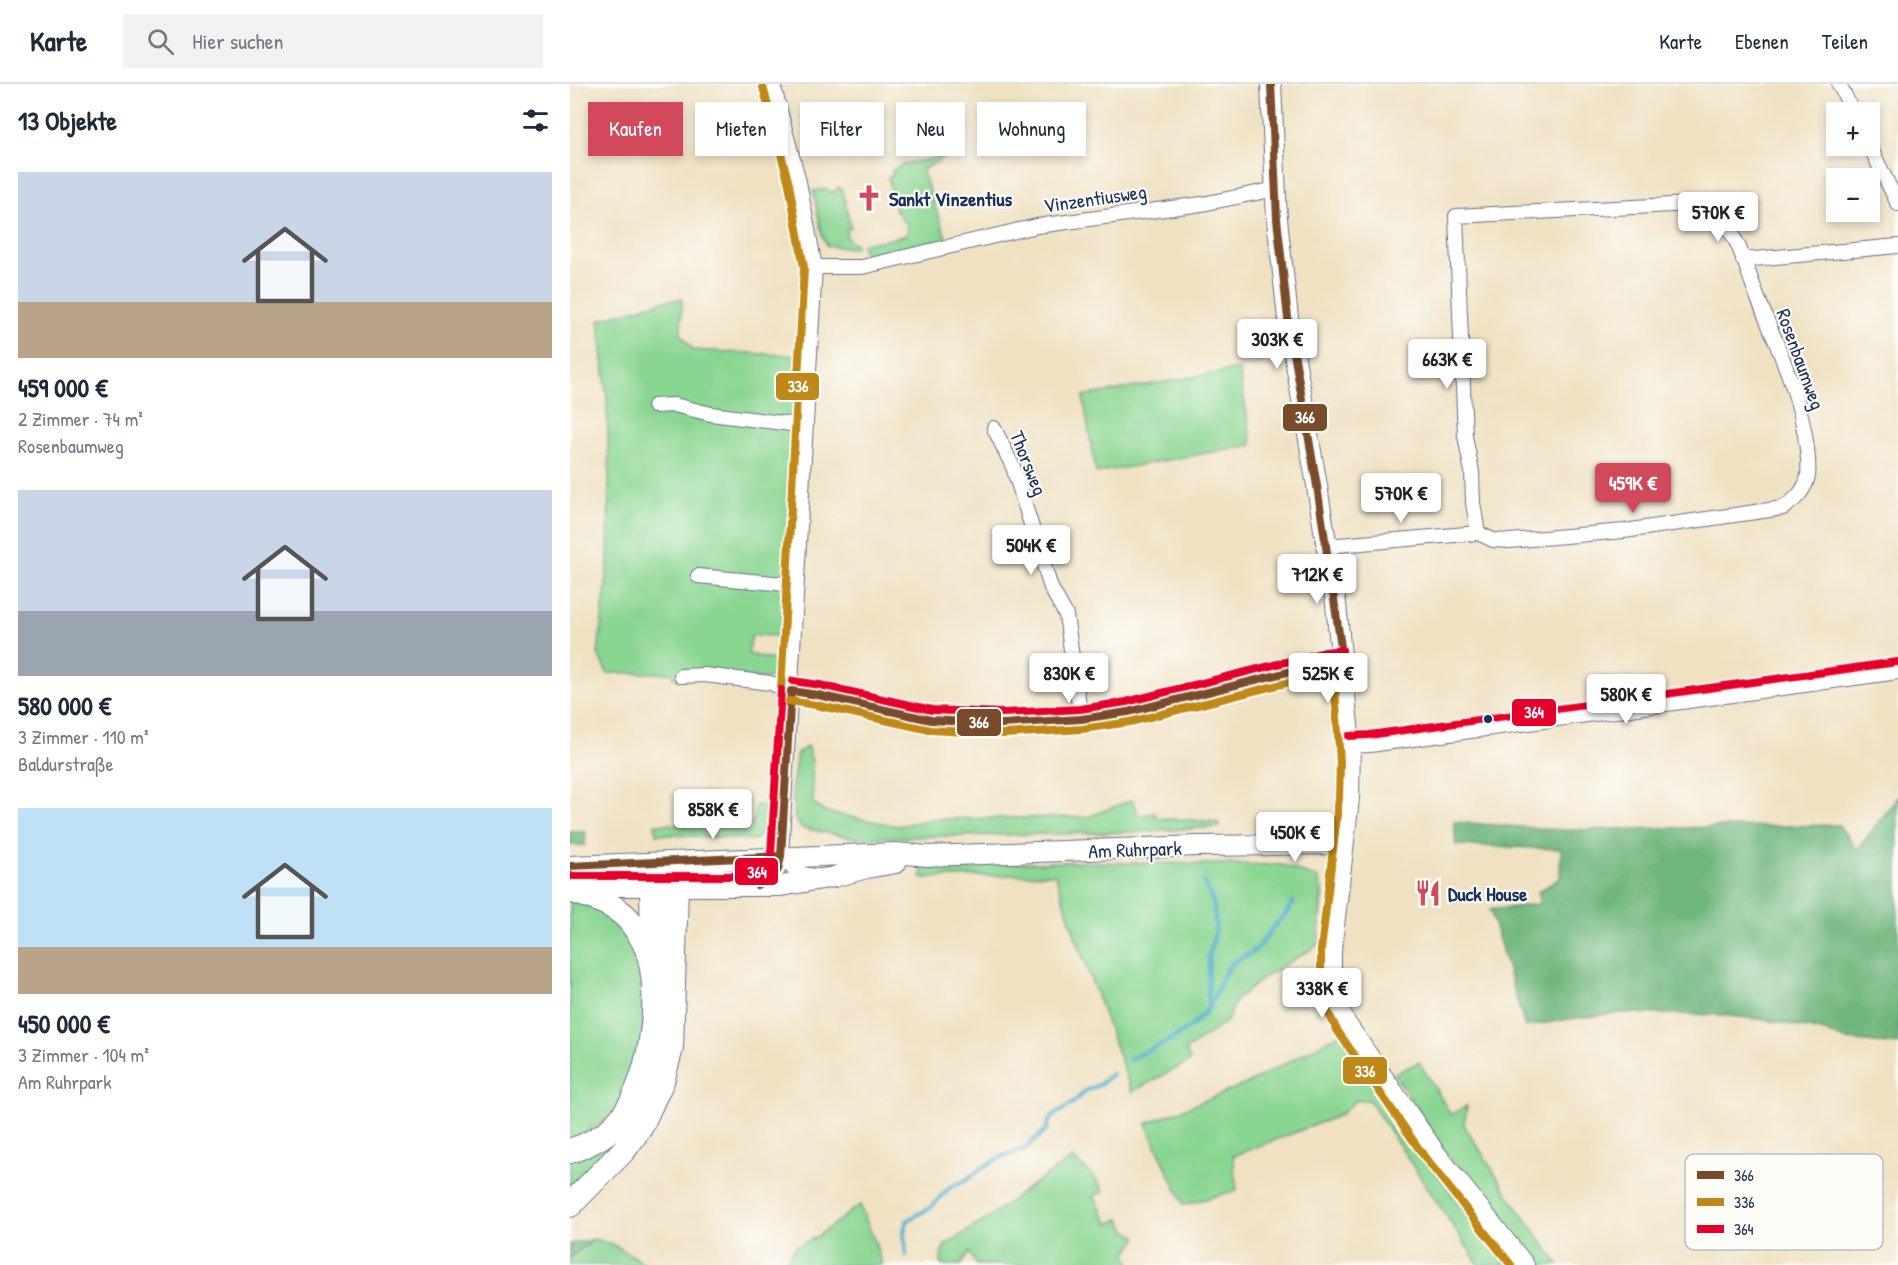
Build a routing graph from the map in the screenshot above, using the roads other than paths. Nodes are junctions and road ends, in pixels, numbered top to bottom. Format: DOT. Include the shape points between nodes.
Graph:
graph roads {
  1 [pos="773,84"];
  2 [pos="1271,84"];
  3 [pos="1839,84"];
  4 [pos="1848,102"];
  5 [pos="1874,156"];
  6 [pos="1276,189"];
  7 [pos="1898,204"];
  8 [pos="1898,246"];
  9 [pos="1743,260"];
  10 [pos="815,267"];
  11 [pos="654,406"];
  12 [pos="806,426"];
  13 [pos="994,428"];
  14 [pos="1478,533"];
  15 [pos="1327,546"];
  16 [pos="698,576"];
  17 [pos="796,585"];
  18 [pos="1342,660"];
  19 [pos="1898,672"];
  20 [pos="681,676"];
  21 [pos="791,691"];
  22 [pos="1081,719"];
  23 [pos="1350,746"];
  24 [pos="1343,844"];
  25 [pos="781,856"];
  26 [pos="927,856"];
  27 [pos="647,862"];
  28 [pos="570,866"];
  29 [pos="834,877"];
  30 [pos="652,887"];
  31 [pos="755,887"];
  32 [pos="570,888"];
  33 [pos="676,888"];
  34 [pos="653,979"];
  35 [pos="570,1151"];
  36 [pos="570,1205"];
  37 [pos="1524,1265"];
  1 -- 10 [label="street" via="799,182"];
  2 -- 6 [label="main road"];
  3 -- 4 [label="street"];
  5 -- 7 [label="street"];
  6 -- 10 [label="street, Vinzentiusweg" via="1202,204 1037,226 862,267"];
  6 -- 15 [label="main road" via="1288,318"];
  8 -- 9 [label="street"];
  9 -- 14 [label="street, Rosenbaumweg" via="1797,398 1805,430 1808,477 1795,499 1783,508 1615,532 1509,541 1492,540"];
  9 -- 14 [label="street, Rosenbaumweg" via="1725,222 1716,213 1692,204 1456,216 1465,436"];
  10 -- 12 [label="street"];
  11 -- 12 [label="street" via="674,405 711,414"];
  12 -- 17 [label="street"];
  13 -- 22 [label="street, Thorsweg" via="1013,467 1052,588 1066,615"];
  14 -- 15 [label="street, Rosenbaumweg"];
  15 -- 18 [label="main road"];
  16 -- 17 [label="street"];
  17 -- 21 [label="street"];
  18 -- 22 [label="street" via="1128,712"];
  18 -- 23 [label="main road"];
  19 -- 23 [label="street"];
  20 -- 21 [label="street" via="742,679"];
  21 -- 22 [label="street" via="931,720 1003,724"];
  21 -- 25 [label="street"];
  23 -- 24 [label="main road"];
  24 -- 26 [label="main road, Am Ruhrpark"];
  24 -- 37 [label="main road" via="1330,969 1335,1003 1375,1068 1436,1153"];
  25 -- 26 [label="main road, Am Ruhrpark"];
  25 -- 27 [label="main road, Am Ruhrpark"];
  25 -- 29 [label="street" via="801,874"];
  25 -- 31 [label="street" via="778,870"];
  26 -- 29 [label="main road, Am Ruhrpark"];
  27 -- 28 [label="main road, Am Ruhrpark"];
  27 -- 30 [label="main road"];
  27 -- 33 [label="main road"];
  29 -- 31 [label="main road, Am Ruhrpark"];
  30 -- 32 [label="main road, Am Ruhrpark"];
  30 -- 33 [label="main road, Am Ruhrpark"];
  30 -- 34 [label="highway"];
  31 -- 33 [label="main road, Am Ruhrpark"];
  32 -- 34 [label="highway" via="616,909 632,923 647,948"];
  33 -- 36 [label="highway" via="671,1048 662,1081 640,1128 624,1150"];
  34 -- 35 [label="highway" via="647,1063 633,1102 614,1126"];
}
